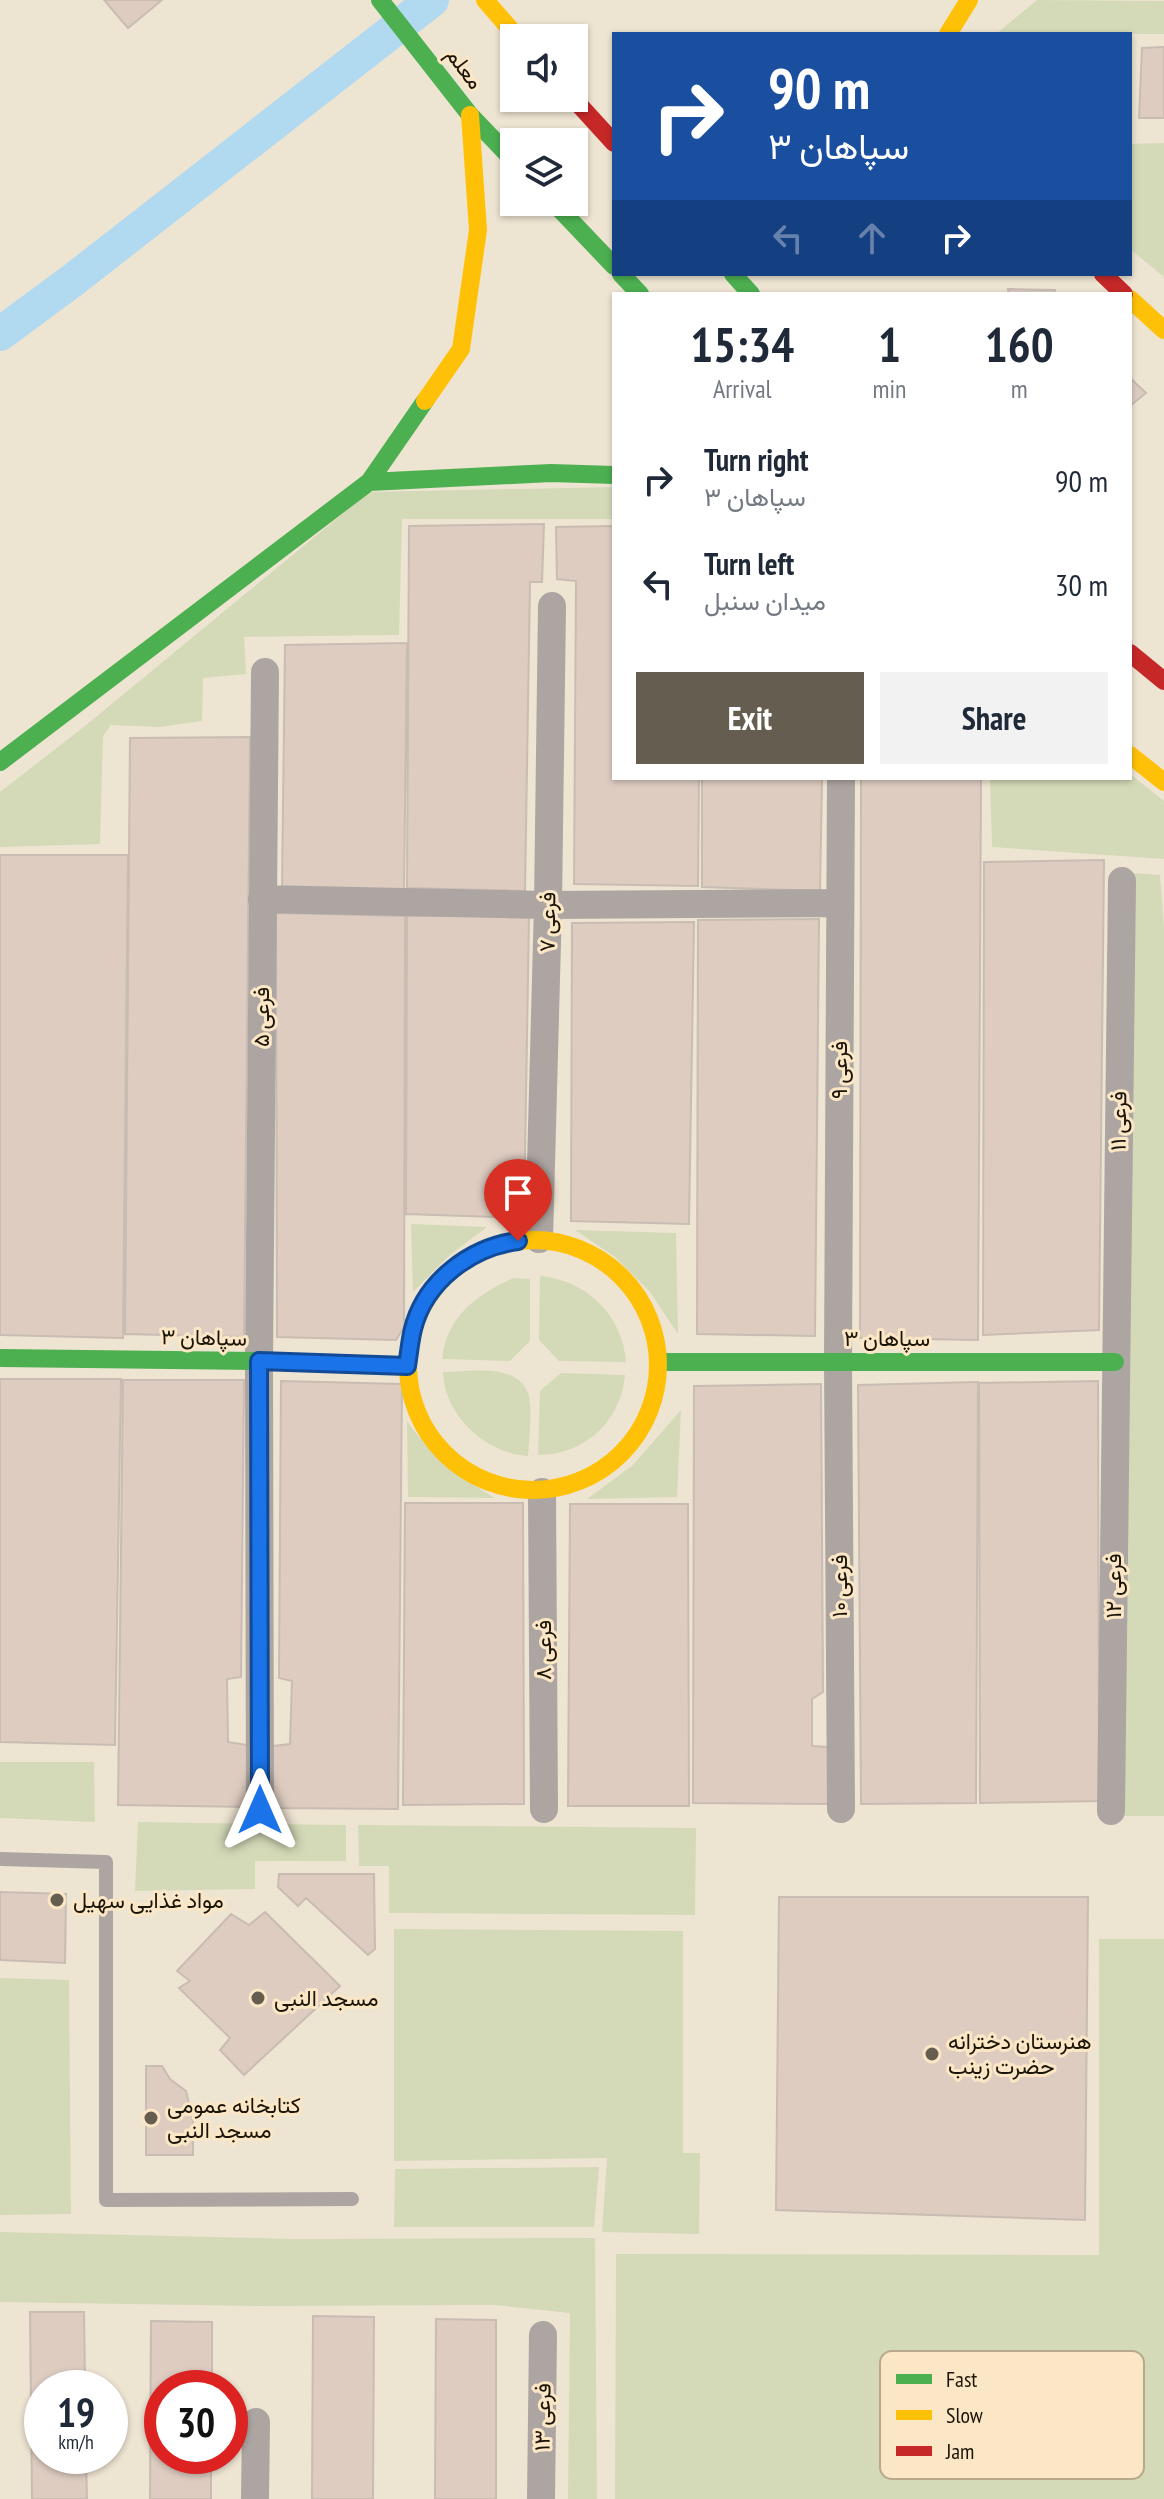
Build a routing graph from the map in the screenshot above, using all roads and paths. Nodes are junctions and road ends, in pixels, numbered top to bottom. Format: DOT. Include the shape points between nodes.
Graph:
graph roads {
  1 [pos="380,0"];
  2 [pos="969,0"];
  3 [pos="490,7"];
  4 [pos="505,24"];
  5 [pos="949,32"];
  6 [pos="586,112"];
  7 [pos="470,115"];
  8 [pos="612,141"];
  9 [pos="500,146"];
  10 [pos="566,216"];
  11 [pos="612,264"];
  12 [pos="623,276"];
  13 [pos="735,276"];
  14 [pos="1105,276"];
  15 [pos="638,292"];
  16 [pos="749,292"];
  17 [pos="1122,292"];
  18 [pos="1132,301"];
  19 [pos="1164,330"];
  20 [pos="612,475"];
  21 [pos="369,482"];
  22 [pos="552,606"];
  23 [pos="1132,655"];
  24 [pos="265,672"];
  25 [pos="1164,681"];
  26 [pos="1132,757"];
  27 [pos="0,762"];
  28 [pos="841,780"];
  29 [pos="1164,782"];
  30 [pos="1122,881"];
  31 [pos="262,899"];
  32 [pos="839,903"];
  33 [pos="548,905"];
  34 [pos="539,1239"];
  35 [pos="0,1358"];
  36 [pos="259,1361"];
  37 [pos="659,1362"];
  38 [pos="838,1362"];
  39 [pos="1115,1362"];
  40 [pos="407,1366"];
  41 [pos="542,1492"];
  42 [pos="544,1809"];
  43 [pos="841,1809"];
  44 [pos="260,1810"];
  45 [pos="1111,1811"];
  46 [pos="0,1859"];
  47 [pos="352,2199"];
  48 [pos="543,2335"];
  49 [pos="256,2422"];
  50 [pos="255,2499"];
  51 [pos="541,2499"];
  1 -- 7 [label="street, معلم"];
  2 -- 5 [label="street"];
  3 -- 4 [label="street"];
  6 -- 8 [label="street"];
  7 -- 9 [label="street, معلم"];
  7 -- 21 [label="street" via="478,230 461,349"];
  10 -- 11 [label="street"];
  12 -- 15 [label="street"];
  13 -- 16 [label="street"];
  14 -- 17 [label="street"];
  18 -- 19 [label="street"];
  20 -- 21 [label="street"];
  21 -- 27 [label="street"];
  22 -- 33 [label="street, فرعی ۷"];
  23 -- 25 [label="street"];
  24 -- 31 [label="street, فرعی ۵"];
  26 -- 29 [label="street"];
  28 -- 32 [label="street, فرعی ۹"];
  30 -- 39 [label="street, فرعی ۱۱"];
  31 -- 33 [label="street"];
  31 -- 36 [label="street, فرعی ۵"];
  32 -- 33 [label="street"];
  32 -- 38 [label="street, فرعی ۹"];
  33 -- 34 [label="street, فرعی ۷"];
  34 -- 37 [label="street" via="576,1246 609,1264 635,1291 653,1325"];
  34 -- 40 [label="street" via="498,1244 461,1261 432,1289 413,1326"];
  35 -- 36 [label="street, سپاهان ۳"];
  36 -- 40 [label="street, سپاهان ۳"];
  36 -- 44 [label="street, فرعی ۵"];
  37 -- 38 [label="street, سپاهان ۳"];
  37 -- 41 [label="street" via="654,1400 638,1435 613,1464 580,1483"];
  38 -- 39 [label="street, سپاهان ۳"];
  38 -- 43 [label="street, فرعی ۱۰"];
  39 -- 45 [label="street, فرعی ۱۲"];
  40 -- 41 [label="street" via="414,1407 433,1444 464,1471 501,1488"];
  41 -- 42 [label="street, فرعی ۸"];
  46 -- 47 [label="lane" via="106,1862 106,2200"];
  48 -- 51 [label="street, فرعی ۱۳"];
  49 -- 50 [label="street"];
}
